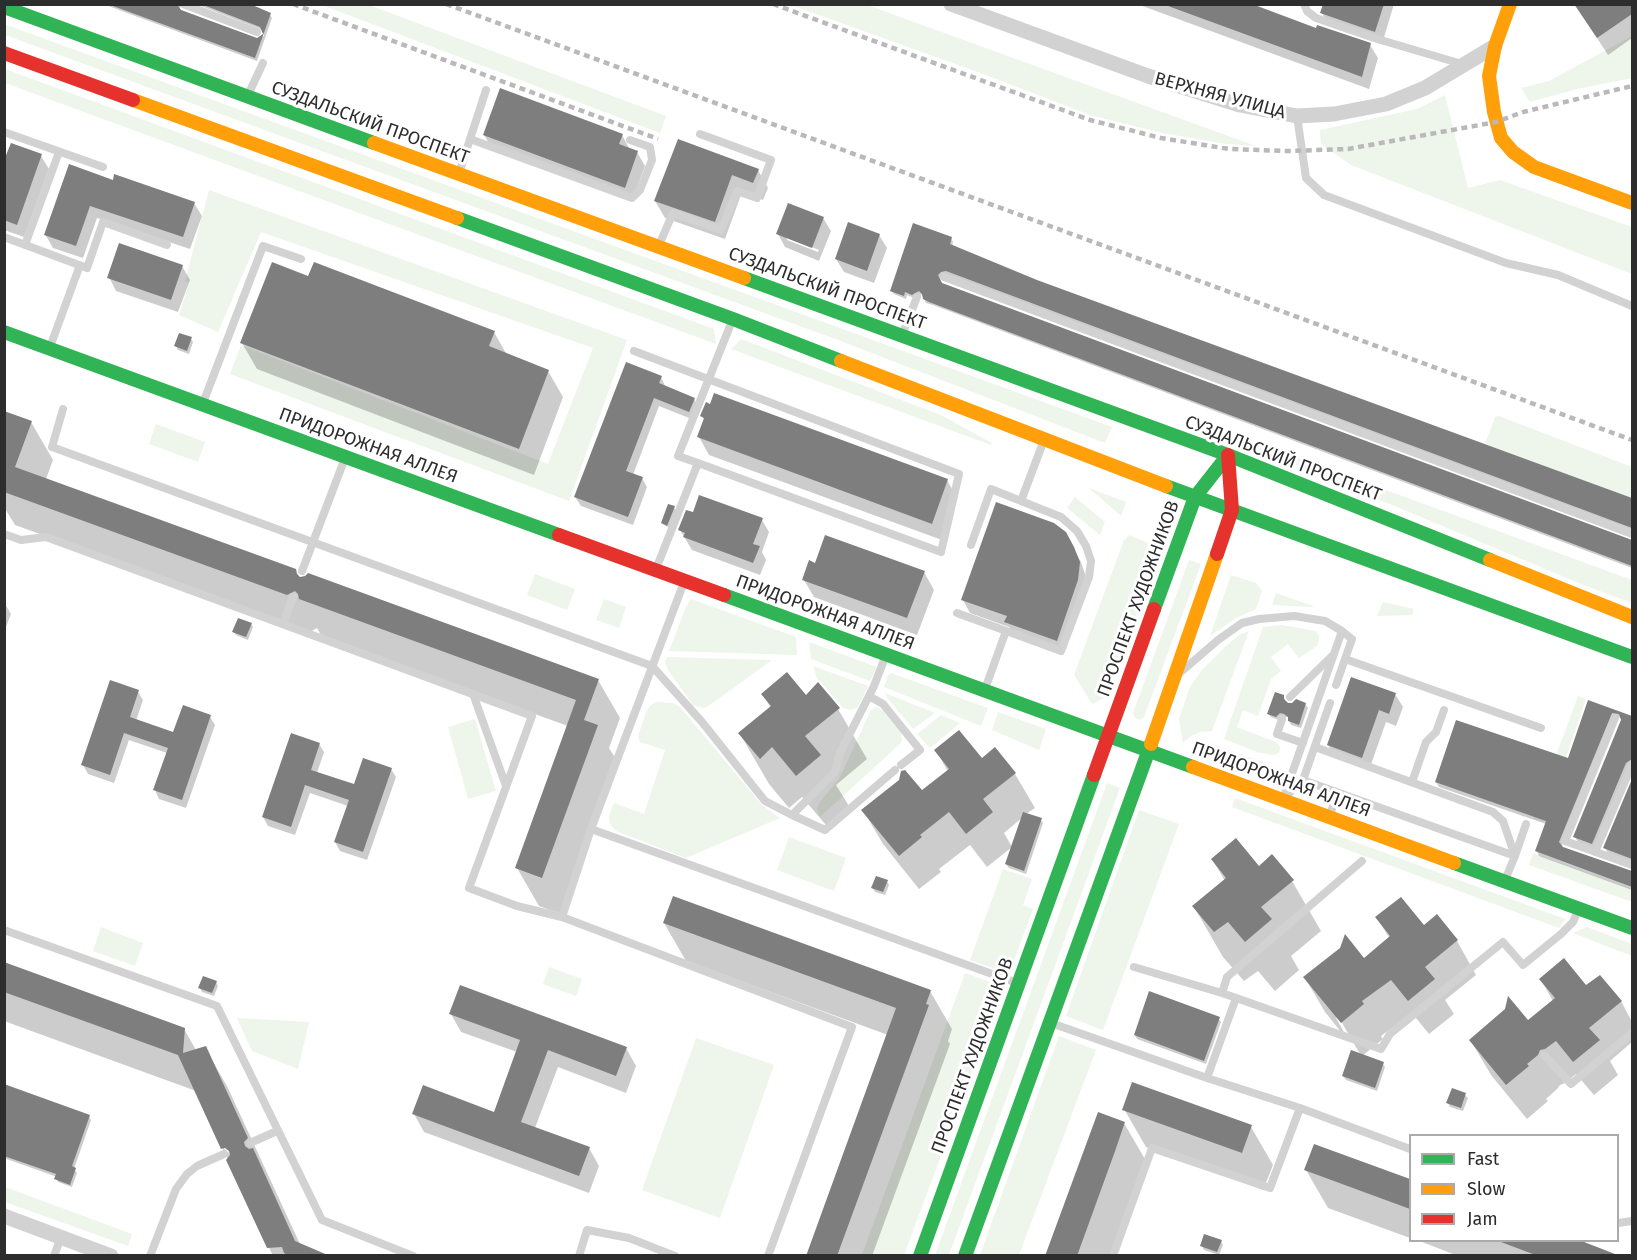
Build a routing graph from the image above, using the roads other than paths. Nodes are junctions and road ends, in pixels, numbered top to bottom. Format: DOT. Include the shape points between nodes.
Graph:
graph roads {
  1 [pos="183,4"];
  2 [pos="951,4"];
  3 [pos="1304,4"];
  4 [pos="1510,4"];
  5 [pos="4,8"];
  6 [pos="257,32"];
  7 [pos="1495,46"];
  8 [pos="4,52"];
  9 [pos="263,63"];
  10 [pos="1463,64"];
  11 [pos="486,90"];
  12 [pos="247,97"];
  13 [pos="1297,116"];
  14 [pos="4,132"];
  15 [pos="700,134"];
  16 [pos="470,139"];
  17 [pos="630,140"];
  18 [pos="59,152"];
  19 [pos="103,167"];
  20 [pos="459,175"];
  21 [pos="1632,203"];
  22 [pos="4,237"];
  23 [pos="26,245"];
  24 [pos="167,245"];
  25 [pos="659,247"];
  26 [pos="301,259"];
  27 [pos="80,265"];
  28 [pos="944,277"];
  29 [pos="917,297"];
  30 [pos="1632,306"];
  31 [pos="733,319"];
  32 [pos="4,332"];
  33 [pos="902,336"];
  34 [pos="49,348"];
  35 [pos="634,351"];
  36 [pos="708,380"];
  37 [pos="202,405"];
  38 [pos="63,410"];
  39 [pos="1045,439"];
  40 [pos="1228,455"];
  41 [pos="345,457"];
  42 [pos="698,463"];
  43 [pos="1195,497"];
  44 [pos="1021,501"];
  45 [pos="1232,510"];
  46 [pos="4,534"];
  47 [pos="1632,534"];
  48 [pos="313,542"];
  49 [pos="971,545"];
  50 [pos="655,570"];
  51 [pos="302,571"];
  52 [pos="684,581"];
  53 [pos="293,597"];
  54 [pos="957,613"];
  55 [pos="1632,617"];
  56 [pos="282,624"];
  57 [pos="1006,631"];
  58 [pos="1342,631"];
  59 [pos="1334,653"];
  60 [pos="886,655"];
  61 [pos="1632,657"];
  62 [pos="1345,659"];
  63 [pos="652,666"];
  64 [pos="1172,680"];
  65 [pos="1336,685"];
  66 [pos="984,691"];
  67 [pos="473,694"];
  68 [pos="869,696"];
  69 [pos="1290,697"];
  70 [pos="1330,703"];
  71 [pos="1444,710"];
  72 [pos="1615,718"];
  73 [pos="1282,719"];
  74 [pos="1541,728"];
  75 [pos="1109,736"];
  76 [pos="1303,743"];
  77 [pos="1315,747"];
  78 [pos="1149,751"];
  79 [pos="1632,765"];
  80 [pos="1303,780"];
  81 [pos="1412,782"];
  82 [pos="506,786"];
  83 [pos="1337,794"];
  84 [pos="1283,799"];
  85 [pos="792,815"];
  86 [pos="1329,817"];
  87 [pos="1526,824"];
  88 [pos="591,829"];
  89 [pos="1595,852"];
  90 [pos="1515,856"];
  91 [pos="1362,861"];
  92 [pos="1632,865"];
  93 [pos="1505,881"];
  94 [pos="1579,908"];
  95 [pos="562,917"];
  96 [pos="1632,928"];
  97 [pos="4,930"];
  98 [pos="1134,967"];
  99 [pos="1019,984"];
  100 [pos="1222,993"];
  101 [pos="1236,998"];
  102 [pos="1050,1022"];
  103 [pos="1632,1033"];
  104 [pos="1545,1055"];
  105 [pos="1207,1078"];
  106 [pos="1300,1108"];
  107 [pos="276,1131"];
  108 [pos="250,1143"];
  109 [pos="1409,1149"];
  110 [pos="224,1154"];
  111 [pos="4,1216"];
  112 [pos="61,1237"];
  113 [pos="54,1256"];
  114 [pos="111,1256"];
  115 [pos="150,1256"];
  116 [pos="413,1256"];
  117 [pos="579,1256"];
  118 [pos="675,1256"];
  119 [pos="768,1256"];
  120 [pos="920,1256"];
  121 [pos="965,1256"];
  122 [pos="1113,1256"];
  1 -- 6 [label="lane"];
  2 -- 13 [label="street, ВЕРХНЯЯ УЛИЦА" via="1148,76 1240,105"];
  3 -- 10 [label="lane" via="1316,18"];
  4 -- 7 [label="street"];
  5 -- 12 [label="street, СУЗДАЛЬСКИЙ ПРОСПЕКТ"];
  7 -- 10 [label="street, ВЕРХНЯЯ УЛИЦА"];
  7 -- 21 [label="street" via="1490,95 1501,138 1534,166"];
  8 -- 31 [label="street"];
  9 -- 12 [label="lane"];
  10 -- 13 [label="street, ВЕРХНЯЯ УЛИЦА" via="1425,88 1386,104"];
  11 -- 16 [label="lane"];
  12 -- 20 [label="street, СУЗДАЛЬСКИЙ ПРОСПЕКТ"];
  13 -- 30 [label="lane" via="1306,178 1324,195 1506,263 1558,275"];
  14 -- 18 [label="lane"];
  15 -- 25 [label="lane" via="771,160 757,198 736,191 721,230 673,213"];
  16 -- 17 [label="lane" via="632,198 640,190 652,160 650,147"];
  16 -- 20 [label="lane"];
  18 -- 19 [label="lane"];
  18 -- 23 [label="lane"];
  20 -- 25 [label="street, СУЗДАЛЬСКИЙ ПРОСПЕКТ"];
  22 -- 23 [label="lane"];
  23 -- 27 [label="lane"];
  24 -- 27 [label="lane" via="103,222 87,268"];
  25 -- 33 [label="street, СУЗДАЛЬСКИЙ ПРОСПЕКТ"];
  26 -- 37 [label="lane" via="263,246"];
  27 -- 34 [label="lane"];
  28 -- 47 [label="lane"];
  29 -- 33 [label="lane"];
  31 -- 36 [label="lane"];
  31 -- 39 [label="street"];
  32 -- 34 [label="street, ПРИДОРОЖНАЯ АЛЛЕЯ"];
  33 -- 40 [label="street, СУЗДАЛЬСКИЙ ПРОСПЕКТ"];
  34 -- 37 [label="street, ПРИДОРОЖНАЯ АЛЛЕЯ"];
  35 -- 36 [label="lane"];
  36 -- 42 [label="lane" via="678,456"];
  36 -- 42 [label="lane" via="959,474 941,552"];
  37 -- 41 [label="street, ПРИДОРОЖНАЯ АЛЛЕЯ"];
  38 -- 48 [label="lane" via="52,447"];
  39 -- 43 [label="street"];
  39 -- 44 [label="lane"];
  40 -- 43 [label="street, ПРОСПЕКТ ХУДОЖНИКОВ"];
  40 -- 45 [label="street"];
  40 -- 55 [label="street, СУЗДАЛЬСКИЙ ПРОСПЕКТ"];
  41 -- 48 [label="lane"];
  41 -- 50 [label="street, ПРИДОРОЖНАЯ АЛЛЕЯ"];
  42 -- 50 [label="lane"];
  43 -- 45 [label="street"];
  43 -- 75 [label="street, ПРОСПЕКТ ХУДОЖНИКОВ"];
  44 -- 49 [label="lane" via="991,489"];
  44 -- 57 [label="lane" via="1061,517 1077,531 1091,561 1089,577 1061,651"];
  45 -- 61 [label="street"];
  45 -- 64 [label="street"];
  46 -- 56 [label="lane" via="21,540 46,537"];
  48 -- 51 [label="lane"];
  48 -- 63 [label="lane"];
  50 -- 52 [label="street, ПРИДОРОЖНАЯ АЛЛЕЯ"];
  52 -- 60 [label="street, ПРИДОРОЖНАЯ АЛЛЕЯ"];
  52 -- 63 [label="lane"];
  53 -- 56 [label="lane"];
  54 -- 57 [label="lane"];
  56 -- 67 [label="lane"];
  57 -- 66 [label="lane"];
  58 -- 59 [label="lane"];
  58 -- 62 [label="lane" via="1352,639"];
  58 -- 64 [label="lane" via="1325,621 1294,616 1242,623"];
  59 -- 69 [label="lane"];
  59 -- 76 [label="lane"];
  60 -- 66 [label="street, ПРИДОРОЖНАЯ АЛЛЕЯ"];
  60 -- 68 [label="lane"];
  62 -- 65 [label="lane"];
  62 -- 74 [label="lane"];
  63 -- 85 [label="lane" via="765,801"];
  63 -- 88 [label="lane"];
  64 -- 78 [label="street"];
  66 -- 75 [label="street, ПРИДОРОЖНАЯ АЛЛЕЯ"];
  67 -- 82 [label="lane"];
  67 -- 82 [label="lane" via="532,716"];
  68 -- 85 [label="lane" via="840,753 835,772"];
  68 -- 85 [label="lane" via="883,704 920,750 825,830"];
  70 -- 77 [label="lane"];
  71 -- 81 [label="lane" via="1436,732 1426,742"];
  72 -- 89 [label="lane" via="1564,841"];
  73 -- 76 [label="lane" via="1277,734"];
  75 -- 78 [label="street, ПРИДОРОЖНАЯ АЛЛЕЯ"];
  75 -- 99 [label="street, ПРОСПЕКТ ХУДОЖНИКОВ"];
  76 -- 84 [label="lane"];
  77 -- 80 [label="lane"];
  77 -- 81 [label="lane"];
  78 -- 84 [label="street, ПРИДОРОЖНАЯ АЛЛЕЯ"];
  78 -- 102 [label="street"];
  79 -- 89 [label="lane"];
  80 -- 83 [label="lane"];
  80 -- 84 [label="lane"];
  81 -- 90 [label="lane" via="1493,812 1503,821"];
  82 -- 95 [label="lane" via="469,888"];
  83 -- 86 [label="lane"];
  83 -- 90 [label="lane"];
  84 -- 86 [label="street, ПРИДОРОЖНАЯ АЛЛЕЯ"];
  86 -- 93 [label="street, ПРИДОРОЖНАЯ АЛЛЕЯ"];
  87 -- 90 [label="lane"];
  88 -- 95 [label="lane"];
  88 -- 99 [label="lane"];
  89 -- 92 [label="lane"];
  90 -- 93 [label="lane"];
  91 -- 100 [label="lane" via="1227,977"];
  93 -- 94 [label="street, ПРИДОРОЖНАЯ АЛЛЕЯ"];
  94 -- 96 [label="street, ПРИДОРОЖНАЯ АЛЛЕЯ"];
  94 -- 101 [label="lane" via="1562,934 1523,965 1503,942 1390,1034 1381,1049"];
  95 -- 119 [label="lane" via="852,1028"];
  97 -- 107 [label="lane" via="217,1006"];
  98 -- 100 [label="lane"];
  99 -- 120 [label="street, ПРОСПЕКТ ХУДОЖНИКОВ"];
  100 -- 101 [label="lane"];
  101 -- 105 [label="lane"];
  102 -- 105 [label="lane"];
  102 -- 121 [label="street"];
  103 -- 104 [label="lane" via="1571,1084"];
  105 -- 106 [label="lane"];
  106 -- 109 [label="lane"];
  106 -- 122 [label="lane" via="1270,1188 1152,1148"];
  107 -- 108 [label="lane"];
  107 -- 116 [label="lane" via="321,1220"];
  110 -- 115 [label="lane" via="197,1166 176,1189"];
  111 -- 112 [label="street"];
  112 -- 113 [label="lane"];
  112 -- 114 [label="street"];
  117 -- 118 [label="lane" via="587,1230 629,1238"];
}
